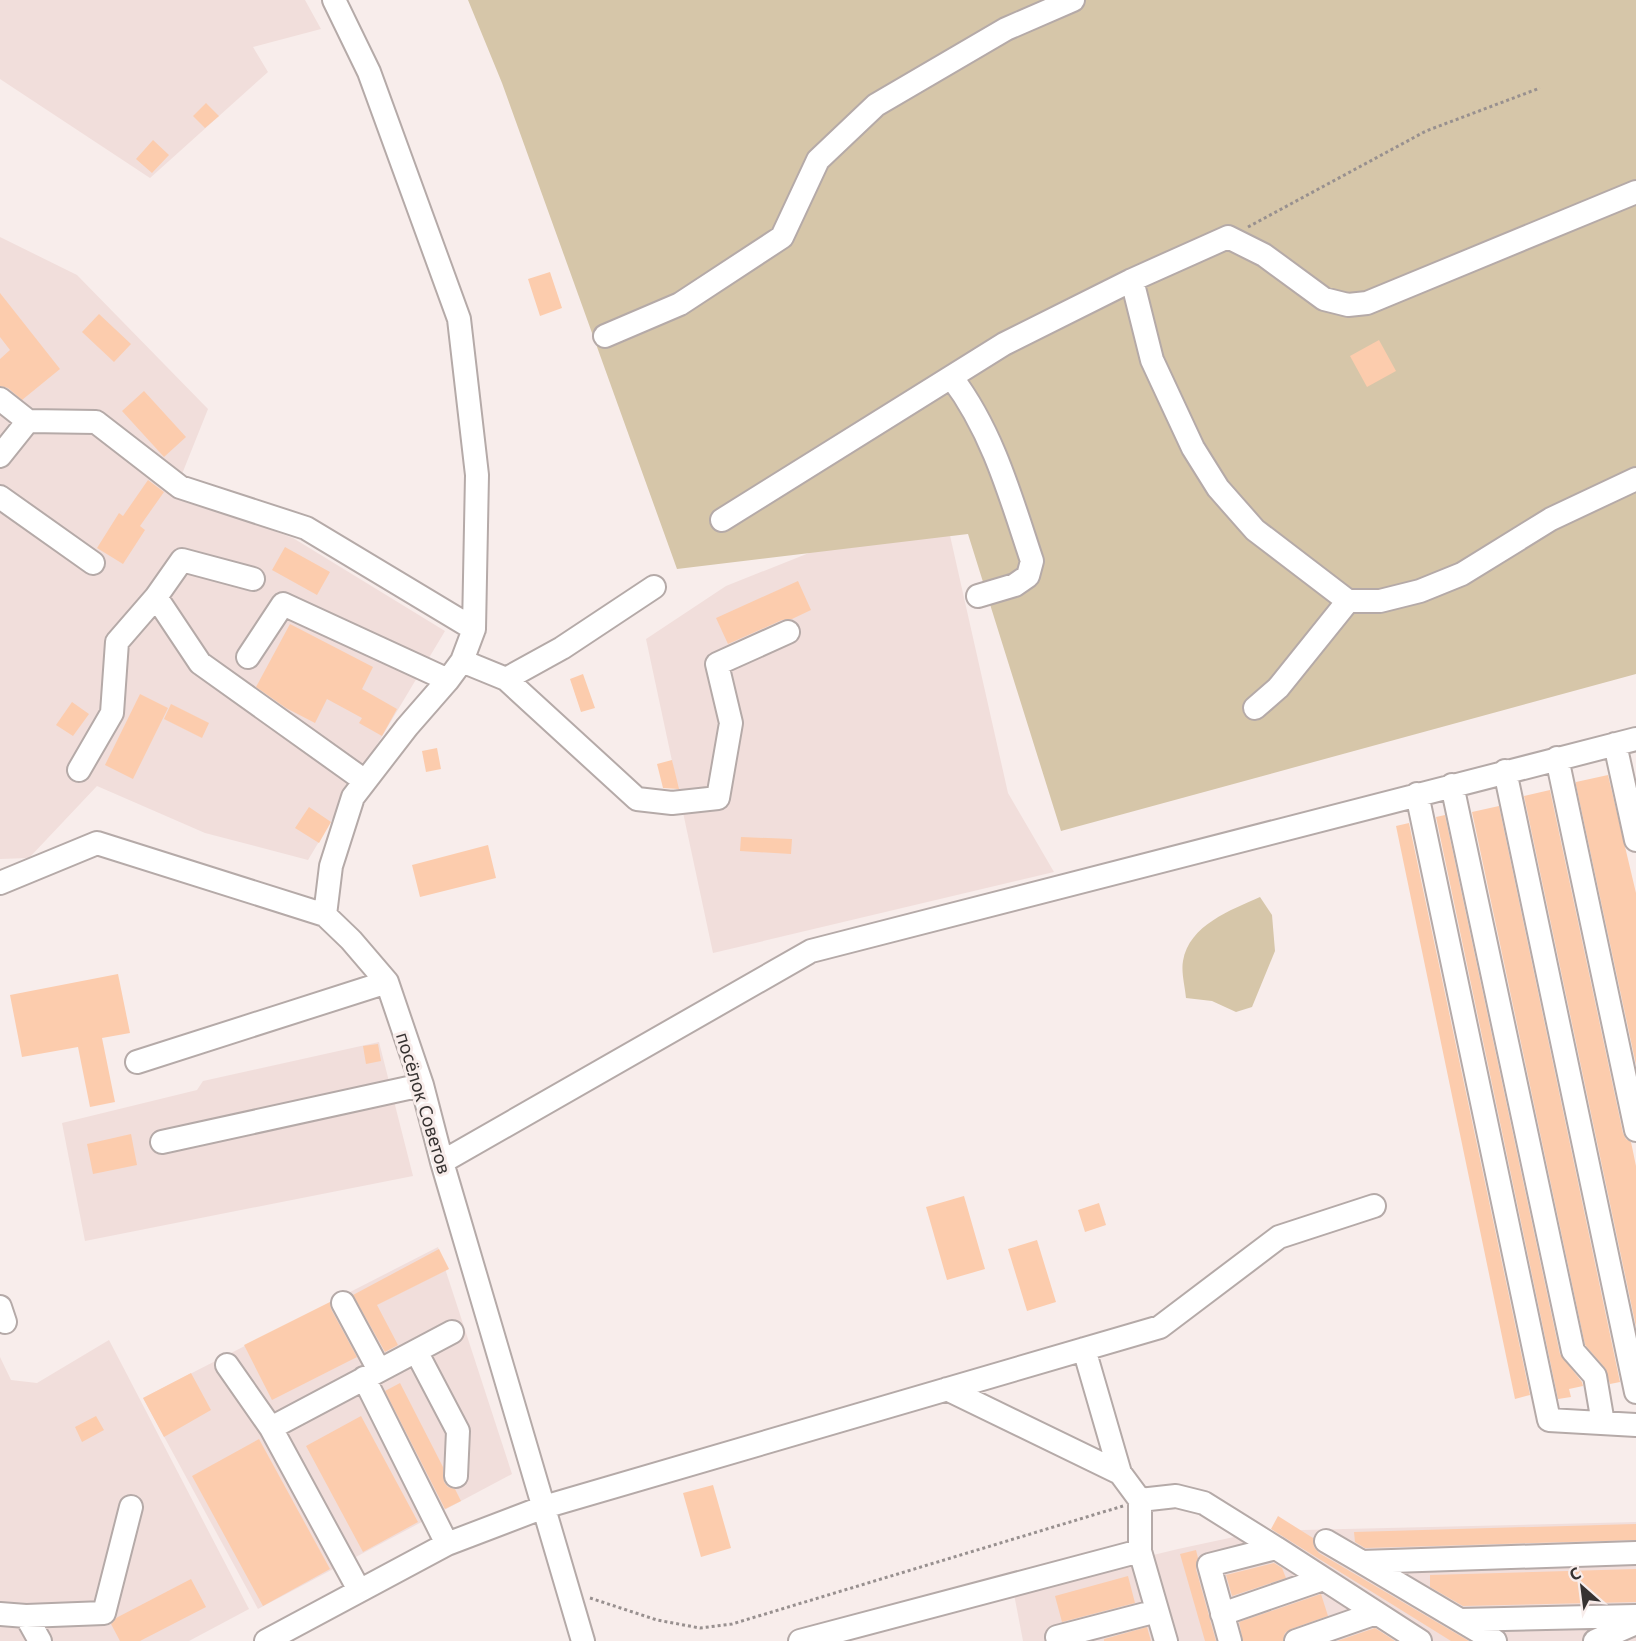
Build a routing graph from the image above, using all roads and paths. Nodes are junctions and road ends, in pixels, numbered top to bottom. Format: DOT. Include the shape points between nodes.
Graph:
graph roads {
  1 [pos="334,0"];
  2 [pos="1073,0"];
  3 [pos="1540,88"];
  4 [pos="1636,192"];
  5 [pos="1228,237"];
  6 [pos="1132,280"];
  7 [pos="605,336"];
  8 [pos="951,378"];
  9 [pos="0,399"];
  10 [pos="28,420"];
  11 [pos="0,456"];
  12 [pos="1636,479"];
  13 [pos="6,510"];
  14 [pos="722,520"];
  15 [pos="93,563"];
  16 [pos="253,579"];
  17 [pos="654,587"];
  18 [pos="978,596"];
  19 [pos="156,597"];
  20 [pos="1348,601"];
  21 [pos="474,629"];
  22 [pos="788,632"];
  23 [pos="248,657"];
  24 [pos="462,661"];
  25 [pos="506,679"];
  26 [pos="448,680"];
  27 [pos="1255,708"];
  28 [pos="1626,741"];
  29 [pos="1557,758"];
  30 [pos="79,770"];
  31 [pos="1504,771"];
  32 [pos="365,781"];
  33 [pos="1452,785"];
  34 [pos="1417,794"];
  35 [pos="1635,833"];
  36 [pos="0,883"];
  37 [pos="325,915"];
  38 [pos="387,982"];
  39 [pos="137,1062"];
  40 [pos="422,1085"];
  41 [pos="1636,1130"];
  42 [pos="162,1142"];
  43 [pos="442,1162"];
  44 [pos="1374,1206"];
  45 [pos="343,1303"];
  46 [pos="452,1332"];
  47 [pos="1084,1349"];
  48 [pos="416,1351"];
  49 [pos="227,1365"];
  50 [pos="371,1374"];
  51 [pos="947,1389"];
  52 [pos="1636,1392"];
  53 [pos="1603,1423"];
  54 [pos="1636,1425"];
  55 [pos="271,1428"];
  56 [pos="1120,1473"];
  57 [pos="456,1476"];
  58 [pos="1140,1500"];
  59 [pos="131,1507"];
  60 [pos="544,1508"];
  61 [pos="1326,1540"];
  62 [pos="447,1544"];
  63 [pos="1276,1548"];
  64 [pos="1140,1551"];
  65 [pos="1636,1553"];
  66 [pos="1362,1562"];
  67 [pos="1323,1579"];
  68 [pos="359,1590"];
  69 [pos="569,1591"];
  70 [pos="1157,1611"];
  71 [pos="1376,1613"];
  72 [pos="0,1614"];
  73 [pos="1222,1614"];
  74 [pos="26,1616"];
  75 [pos="1636,1616"];
  76 [pos="1460,1620"];
  77 [pos="1636,1623"];
  78 [pos="1057,1637"];
  79 [pos="40,1641"];
  80 [pos="266,1641"];
  81 [pos="584,1641"];
  82 [pos="800,1641"];
  83 [pos="1166,1641"];
  84 [pos="1230,1641"];
  85 [pos="1296,1641"];
  86 [pos="1420,1641"];
  87 [pos="1495,1641"];
  88 [pos="1595,1641"];
  1 -- 21 [label="street" via="369,72 459,320 477,475"];
  2 -- 7 [label="street" via="1006,29 876,105 818,160 782,237 680,304"];
  3 -- 5 [label="path" via="1426,131"];
  4 -- 5 [label="street" via="1367,303 1348,305 1324,299 1264,255"];
  5 -- 6 [label="street"];
  6 -- 8 [label="street" via="1004,344"];
  6 -- 20 [label="street" via="1152,360 1193,448 1218,488 1255,530"];
  8 -- 14 [label="street"];
  8 -- 18 [label="street" via="967,398 997,457 1032,561 1028,576 1015,585"];
  9 -- 10 [label="street"];
  10 -- 11 [label="street"];
  10 -- 21 [label="street" via="96,422 180,487 306,528"];
  12 -- 20 [label="street" via="1551,519 1462,574 1420,591 1380,601"];
  13 -- 15 [label="street"];
  16 -- 19 [label="street" via="183,560"];
  17 -- 25 [label="street" via="562,648"];
  19 -- 30 [label="street" via="117,642 112,712"];
  19 -- 32 [label="street" via="200,663"];
  20 -- 27 [label="street" via="1278,688"];
  21 -- 24 [label="street"];
  22 -- 25 [label="street" via="717,664 731,723 718,798 672,803 637,800"];
  23 -- 26 [label="street" via="283,604"];
  24 -- 25 [label="street"];
  24 -- 26 [label="street"];
  26 -- 32 [label="street"];
  28 -- 29 [label="street"];
  28 -- 35 [label="street"];
  29 -- 31 [label="street"];
  29 -- 41 [label="street"];
  31 -- 33 [label="street"];
  31 -- 52 [label="street"];
  32 -- 37 [label="street" via="353,797 331,866"];
  33 -- 34 [label="street"];
  33 -- 53 [label="street" via="1573,1351 1595,1376"];
  34 -- 43 [label="street" via="811,951"];
  34 -- 53 [label="street" via="1549,1420"];
  36 -- 37 [label="street, посёлок Советов" via="98,843"];
  37 -- 38 [label="street, посёлок Советов"];
  38 -- 39 [label="street"];
  38 -- 40 [label="street, посёлок Советов"];
  40 -- 42 [label="street"];
  40 -- 43 [label="street, посёлок Советов"];
  43 -- 60 [label="street, посёлок Советов"];
  44 -- 47 [label="street" via="1279,1237 1160,1327"];
  45 -- 50 [label="street"];
  46 -- 48 [label="street"];
  47 -- 51 [label="street"];
  47 -- 56 [label="street"];
  48 -- 50 [label="street"];
  48 -- 57 [label="street" via="459,1431"];
  49 -- 55 [label="street"];
  50 -- 55 [label="street"];
  50 -- 62 [label="street"];
  51 -- 56 [label="street"];
  51 -- 60 [label="street"];
  53 -- 54 [label="street"];
  55 -- 68 [label="street"];
  56 -- 58 [label="street"];
  58 -- 63 [label="street" via="1176,1496 1204,1503"];
  58 -- 64 [label="street"];
  58 -- 69 [label="path" via="732,1624 700,1628 657,1620"];
  59 -- 74 [label="street" via="104,1613"];
  60 -- 62 [label="street"];
  60 -- 69 [label="street, посёлок Советов"];
  61 -- 66 [label="street"];
  62 -- 68 [label="street"];
  63 -- 67 [label="street"];
  63 -- 73 [label="street" via="1209,1565"];
  64 -- 70 [label="street"];
  64 -- 82 [label="street"];
  65 -- 66 [label="street"];
  66 -- 76 [label="street"];
  67 -- 71 [label="street"];
  67 -- 73 [label="street"];
  68 -- 80 [label="street"];
  69 -- 81 [label="street, посёлок Советов"];
  70 -- 78 [label="street"];
  70 -- 83 [label="street"];
  71 -- 85 [label="street"];
  71 -- 86 [label="street"];
  72 -- 74 [label="street"];
  73 -- 84 [label="street"];
  74 -- 79 [label="street"];
  75 -- 76 [label="street"];
  76 -- 87 [label="street"];
  77 -- 88 [label="street"];
}
